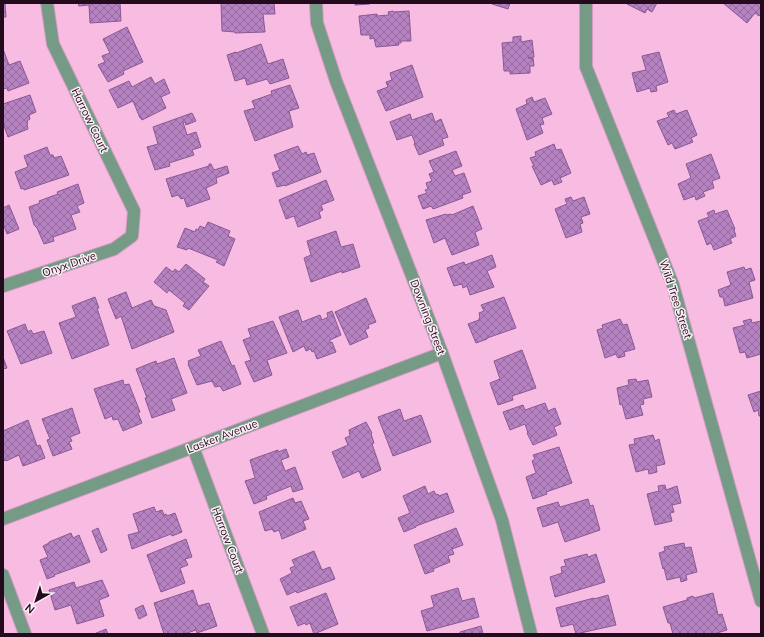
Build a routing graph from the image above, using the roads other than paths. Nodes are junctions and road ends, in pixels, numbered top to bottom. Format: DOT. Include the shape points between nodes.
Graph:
graph roads {
  1 [pos="47,3"];
  2 [pos="316,3"];
  3 [pos="586,3"];
  4 [pos="132,236"];
  5 [pos="3,286"];
  6 [pos="442,353"];
  7 [pos="193,447"];
  8 [pos="3,519"];
  9 [pos="3,574"];
  10 [pos="761,601"];
  11 [pos="26,634"];
  12 [pos="263,634"];
  13 [pos="531,634"];
  1 -- 4 [label="street, Harrow Court" via="53,44 134,211"];
  2 -- 6 [label="street, Downing Street" via="318,22 336,81"];
  3 -- 10 [label="street, Wild Tree Street" via="586,67 673,285"];
  4 -- 5 [label="street, Onyx Drive" via="114,249"];
  6 -- 7 [label="street, Lasker Avenue"];
  6 -- 13 [label="street, Downing Street" via="502,520"];
  7 -- 8 [label="street, Lasker Avenue"];
  7 -- 12 [label="street, Harrow Court"];
  9 -- 11 [label="street"];
}
